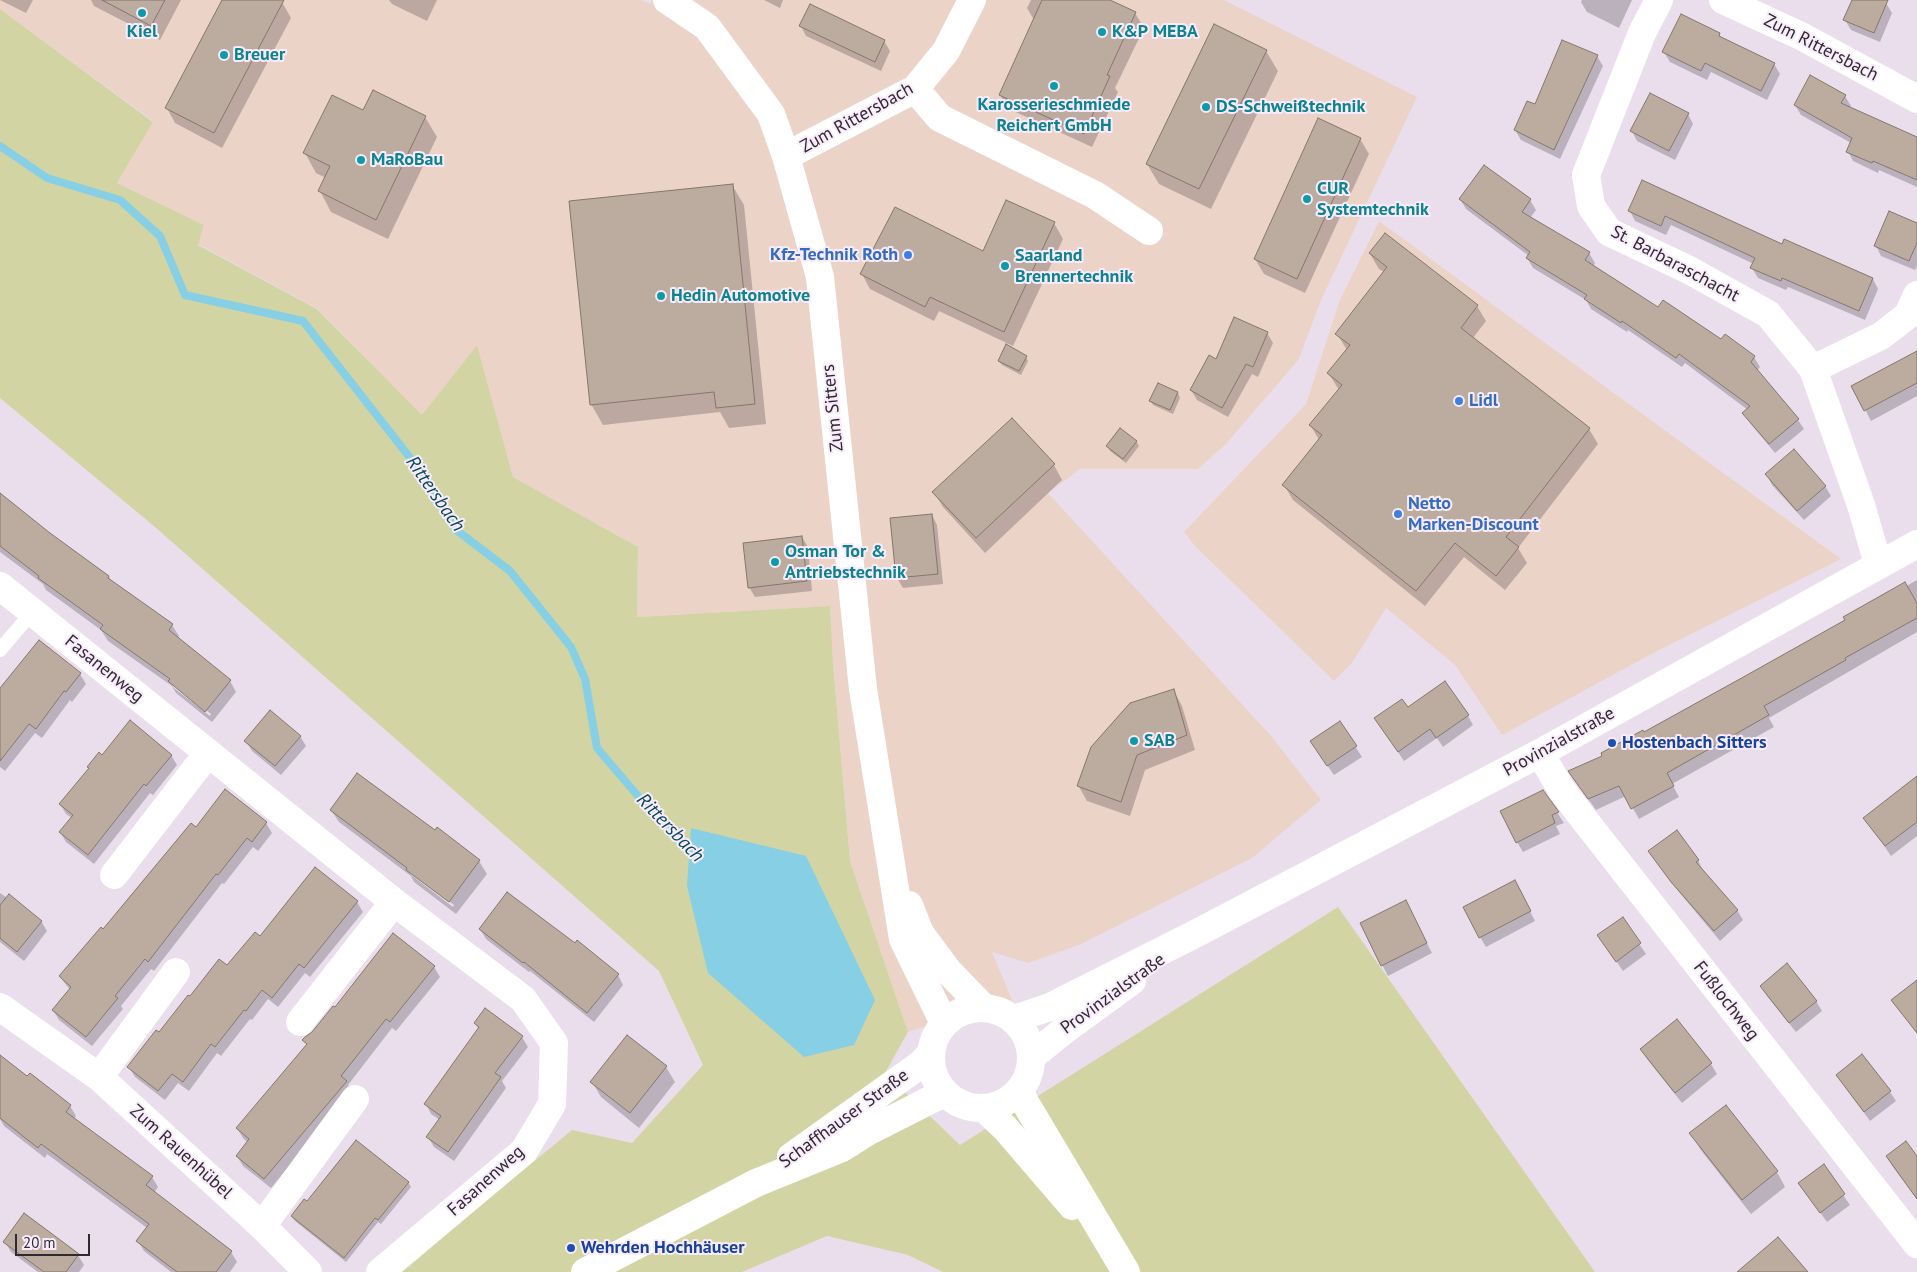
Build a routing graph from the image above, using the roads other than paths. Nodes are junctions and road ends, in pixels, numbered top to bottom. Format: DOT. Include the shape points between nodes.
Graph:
graph roads {
  1 [pos="667,0"];
  2 [pos="972,0"];
  3 [pos="1660,0"];
  4 [pos="1723,0"];
  5 [pos="915,89"];
  6 [pos="1917,99"];
  7 [pos="786,156"];
  8 [pos="1149,231"];
  9 [pos="1917,295"];
  10 [pos="1813,369"];
  11 [pos="1917,544"];
  12 [pos="1878,564"];
  13 [pos="0,586"];
  14 [pos="33,611"];
  15 [pos="0,650"];
  16 [pos="208,753"];
  17 [pos="1540,753"];
  18 [pos="892,861"];
  19 [pos="114,875"];
  20 [pos="394,902"];
  21 [pos="1197,933"];
  22 [pos="176,972"];
  23 [pos="0,1007"];
  24 [pos="983,1007"];
  25 [pos="1014,1019"];
  26 [pos="300,1022"];
  27 [pos="944,1023"];
  28 [pos="930,1054"];
  29 [pos="1031,1057"];
  30 [pos="99,1077"];
  31 [pos="1021,1089"];
  32 [pos="944,1093"];
  33 [pos="355,1099"];
  34 [pos="984,1108"];
  35 [pos="756,1182"];
  36 [pos="262,1226"];
  37 [pos="1917,1244"];
  38 [pos="1123,1267"];
  39 [pos="308,1272"];
  40 [pos="380,1272"];
  41 [pos="585,1272"];
  1 -- 7 [label="street, Zum Sitters" via="707,27 772,114"];
  2 -- 5 [label="street, Zum Rittersbach" via="946,51"];
  3 -- 10 [label="street, St. Barbaraschacht" via="1642,33 1586,175 1591,206 1609,232 1689,270 1768,314"];
  4 -- 6 [label="street, Zum Rittersbach" via="1802,36"];
  5 -- 7 [label="street, Zum Rittersbach"];
  5 -- 8 [label="street" via="940,118 1095,195"];
  7 -- 18 [label="street, Zum Sitters" via="820,276 863,689"];
  9 -- 10 [label="street" via="1908,315 1881,336"];
  10 -- 12 [label="street, St. Barbaraschacht" via="1861,505"];
  11 -- 12 [label="street, Provinzialstraße"];
  12 -- 17 [label="street, Provinzialstraße"];
  13 -- 14 [label="street, Fasanenweg"];
  14 -- 15 [label="lane"];
  14 -- 16 [label="street, Fasanenweg"];
  16 -- 19 [label="street"];
  16 -- 20 [label="street, Fasanenweg"];
  17 -- 21 [label="street, Provinzialstraße"];
  17 -- 37 [label="street, Fußlochweg" via="1560,789"];
  18 -- 24 [label="street, Zum Sitters" via="920,933 948,972"];
  18 -- 27 [label="street, Zum Sitters" via="903,939"];
  20 -- 26 [label="street"];
  20 -- 40 [label="street, Fasanenweg" via="523,999 554,1043 552,1104 524,1151"];
  21 -- 25 [label="street, Provinzialstraße" via="1050,1007"];
  21 -- 29 [label="street, Provinzialstraße"];
  22 -- 30 [label="street"];
  23 -- 30 [label="street, Zum Rauenhübel"];
  24 -- 25 [label="street" via="999,1010"];
  24 -- 27 [label="street" via="968,1008"];
  25 -- 29 [label="street" via="1029,1043"];
  27 -- 28 [label="street" via="937,1032"];
  28 -- 32 [label="street" via="936,1082"];
  28 -- 35 [label="street, Schaffhauser Straße" via="921,1064"];
  29 -- 31 [label="street" via="1029,1074"];
  30 -- 36 [label="street, Zum Rauenhübel"];
  31 -- 34 [label="street" via="998,1106"];
  31 -- 38 [label="street" via="1023,1099"];
  32 -- 34 [label="street" via="970,1108"];
  32 -- 35 [label="street, Schaffhauser Straße" via="869,1130 842,1148"];
  33 -- 36 [label="street"];
  34 -- 38 [label="street" via="1006,1128"];
  35 -- 41 [label="street, Schaffhauser Straße"];
  36 -- 39 [label="street, Zum Rauenhübel"];
}
